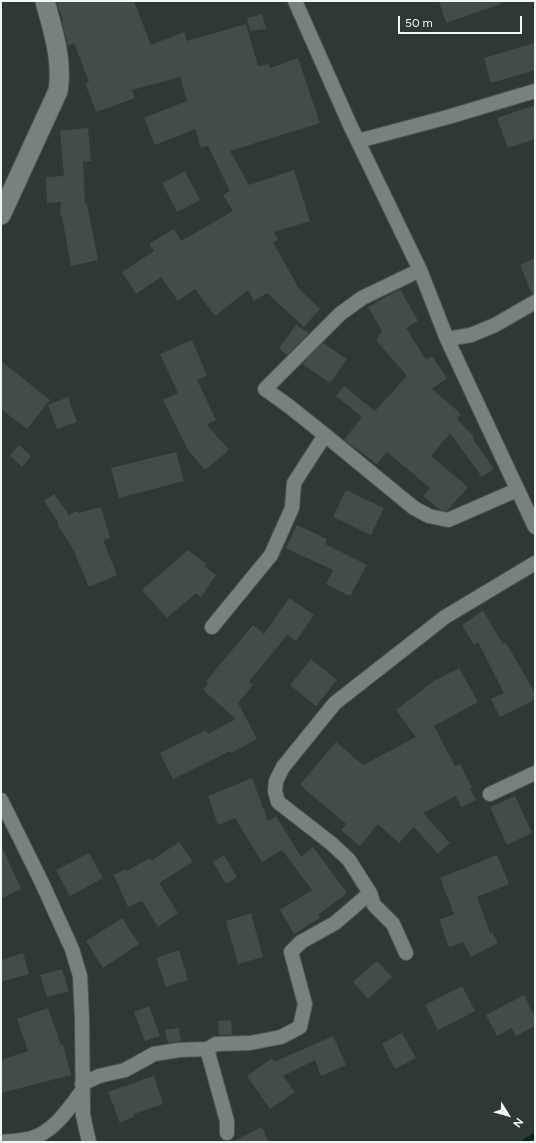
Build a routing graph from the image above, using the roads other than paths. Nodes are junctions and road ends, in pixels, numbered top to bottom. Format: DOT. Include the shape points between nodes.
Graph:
graph roads {
  1 [pos="45,1"];
  2 [pos="295,1"];
  3 [pos="535,91"];
  4 [pos="358,141"];
  5 [pos="1,215"];
  6 [pos="420,270"];
  7 [pos="535,302"];
  8 [pos="447,339"];
  9 [pos="325,436"];
  10 [pos="517,490"];
  11 [pos="530,508"];
  12 [pos="535,527"];
  13 [pos="535,563"];
  14 [pos="212,628"];
  15 [pos="535,773"];
  16 [pos="490,794"];
  17 [pos="1,800"];
  18 [pos="370,893"];
  19 [pos="406,953"];
  20 [pos="207,1049"];
  21 [pos="82,1087"];
  22 [pos="227,1133"];
  23 [pos="1,1142"];
  24 [pos="89,1142"];
  1 -- 5 [label="street" via="60,58 58,91"];
  2 -- 4 [label="street"];
  3 -- 4 [label="street"];
  4 -- 6 [label="street"];
  6 -- 8 [label="street"];
  6 -- 9 [label="street" via="362,298 340,314 265,389"];
  7 -- 8 [label="street" via="471,335"];
  8 -- 10 [label="street"];
  9 -- 10 [label="street" via="414,508 430,516 448,520"];
  9 -- 14 [label="street" via="294,483 292,508 271,555"];
  10 -- 11 [label="street"];
  11 -- 12 [label="street"];
  13 -- 18 [label="street" via="445,616 388,663 350,689 335,703 283,767 276,781 278,802 349,860"];
  15 -- 16 [label="street"];
  17 -- 21 [label="street" via="66,936 80,976"];
  18 -- 19 [label="street" via="374,905 393,924"];
  18 -- 20 [label="street" via="334,923 301,942 291,952 305,1004 300,1027 281,1037 250,1043 216,1044"];
  20 -- 21 [label="street" via="154,1054 125,1070 99,1076"];
  20 -- 22 [label="street" via="227,1121"];
  21 -- 23 [label="street" via="63,1116 49,1129 35,1137"];
  21 -- 24 [label="street" via="83,1115"];
}
